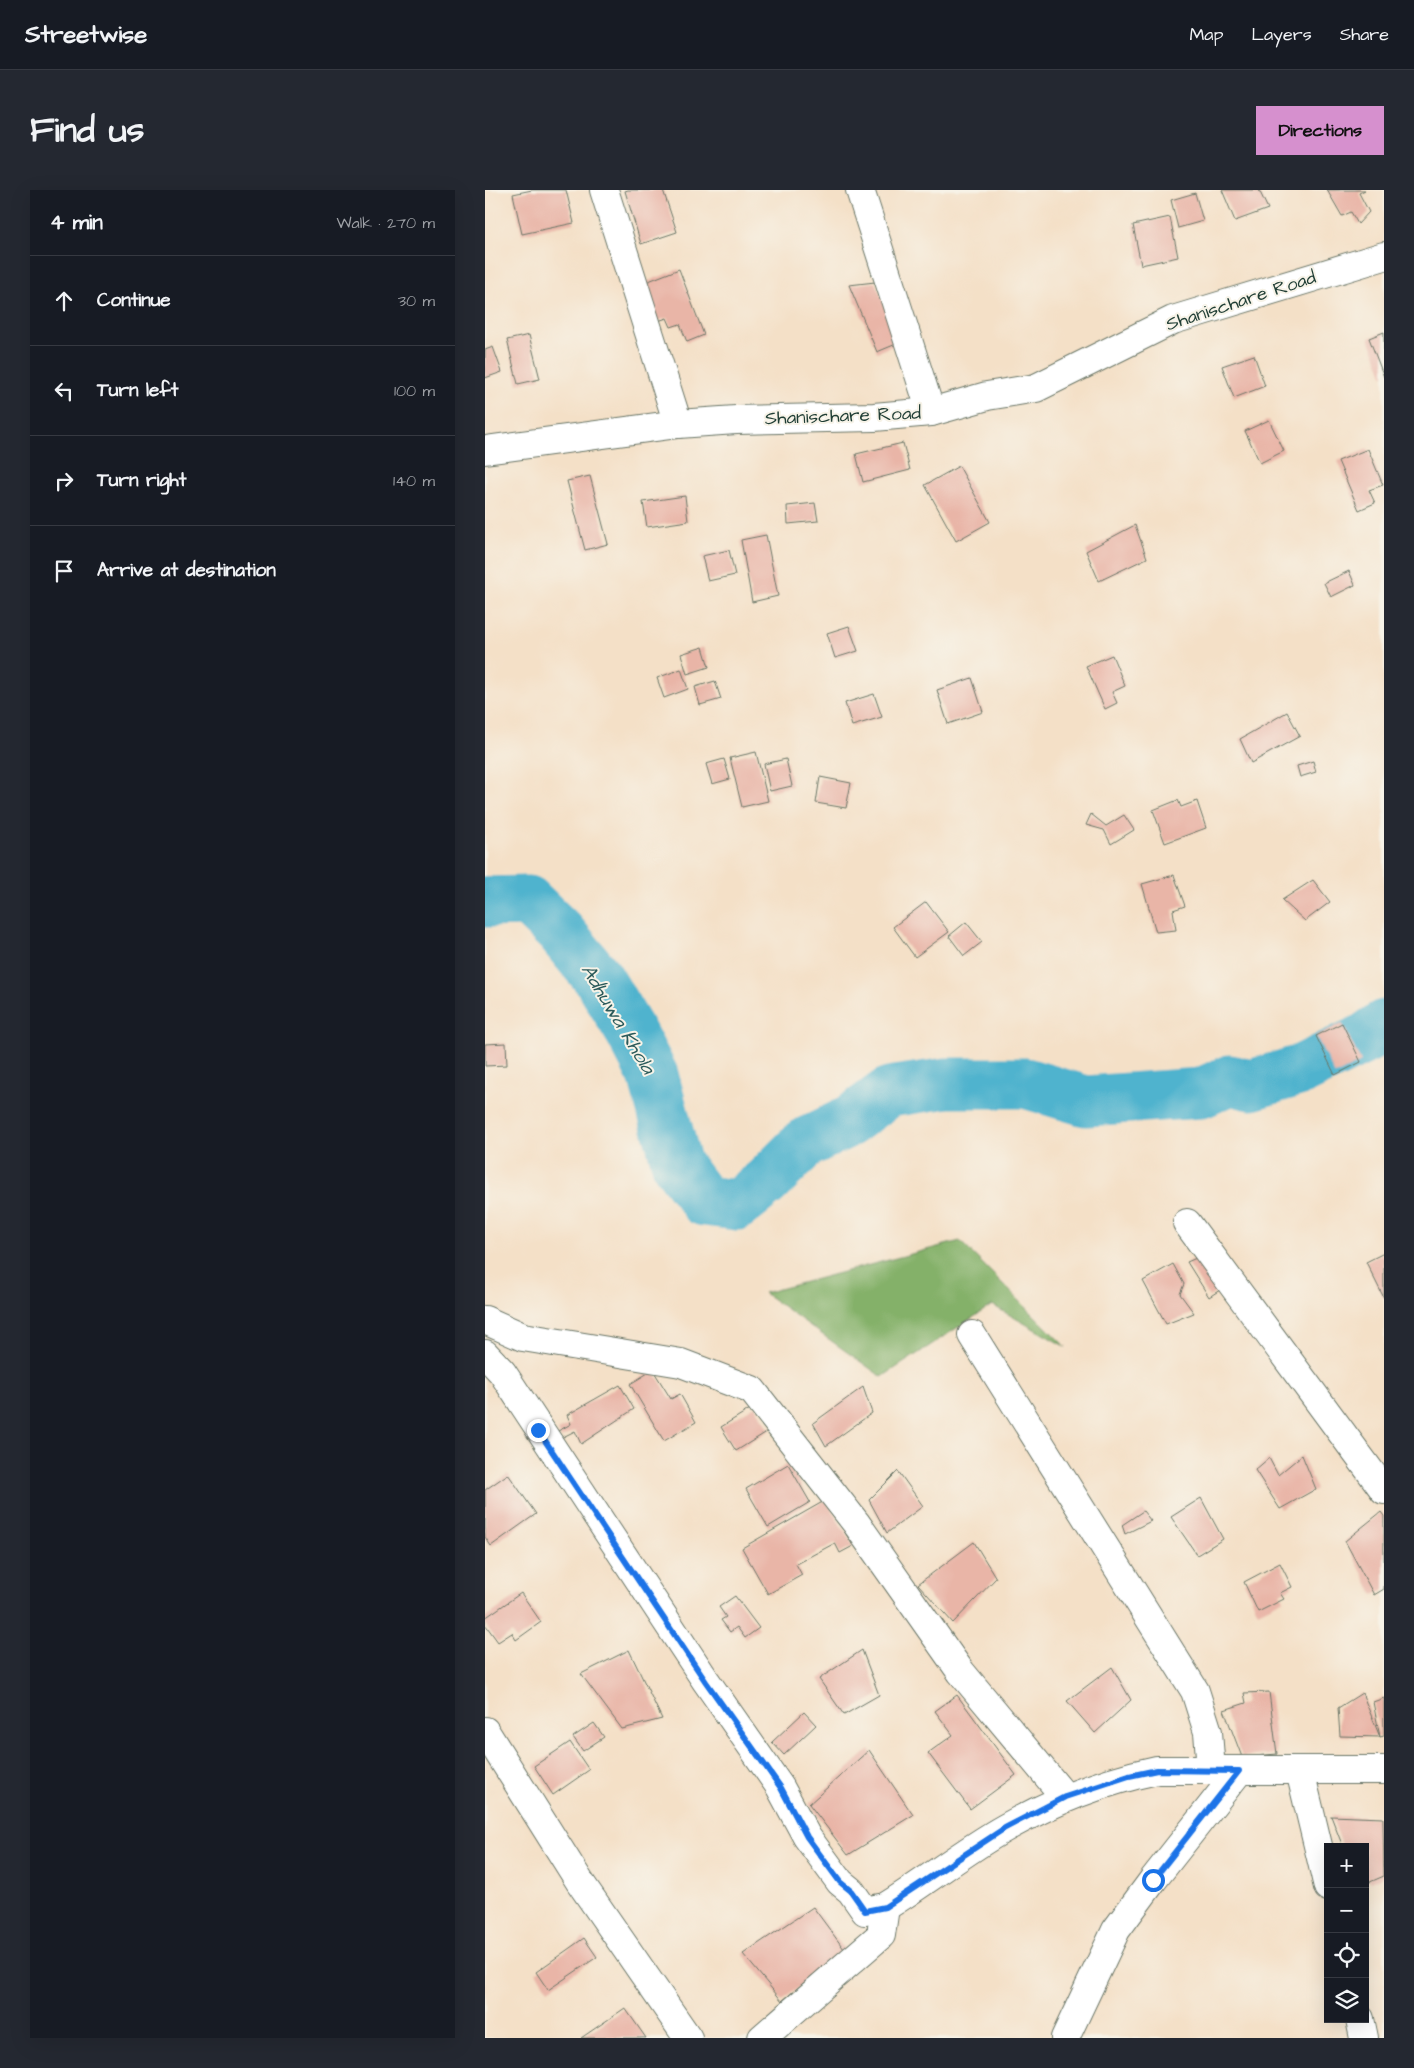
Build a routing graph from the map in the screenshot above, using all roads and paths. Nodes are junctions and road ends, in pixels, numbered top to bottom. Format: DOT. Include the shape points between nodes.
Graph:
graph roads {
  1 [pos="604,190"];
  2 [pos="860,190"];
  3 [pos="1384,256"];
  4 [pos="931,412"];
  5 [pos="678,424"];
  6 [pos="485,450"];
  7 [pos="1187,1223"];
  8 [pos="485,1320"];
  9 [pos="972,1335"];
  10 [pos="485,1354"];
  11 [pos="1384,1490"];
  12 [pos="485,1731"];
  13 [pos="1211,1770"];
  14 [pos="1239,1771"];
  15 [pos="1300,1771"];
  16 [pos="1383,1772"];
  17 [pos="1065,1797"];
  18 [pos="1324,1870"];
  19 [pos="885,1907"];
  20 [pos="1360,2023"];
  21 [pos="688,2038"];
  22 [pos="762,2038"];
  23 [pos="1065,2038"];
  24 [pos="1364,2038"];
  1 -- 5 [label="street"];
  2 -- 4 [label="street"];
  3 -- 4 [label="street, Shanischare Road" via="1173,320 1036,388 987,396"];
  4 -- 5 [label="street, Shanischare Road"];
  5 -- 6 [label="street, Shanischare Road"];
  7 -- 11 [label="street"];
  8 -- 17 [label="street" via="523,1337 681,1362 752,1390 857,1522 961,1672"];
  9 -- 13 [label="street" via="1195,1691 1208,1732"];
  10 -- 19 [label="street" via="502,1372 706,1682 781,1788 807,1837 865,1911"];
  12 -- 21 [label="street" via="579,1882"];
  13 -- 14 [label="street"];
  13 -- 17 [label="street" via="1157,1770"];
  14 -- 15 [label="street"];
  14 -- 23 [label="street" via="1116,1930"];
  15 -- 16 [label="street"];
  15 -- 18 [label="street"];
  17 -- 19 [label="street" via="1005,1828"];
  19 -- 22 [label="street" via="881,1935"];
  20 -- 24 [label="street"];
}
